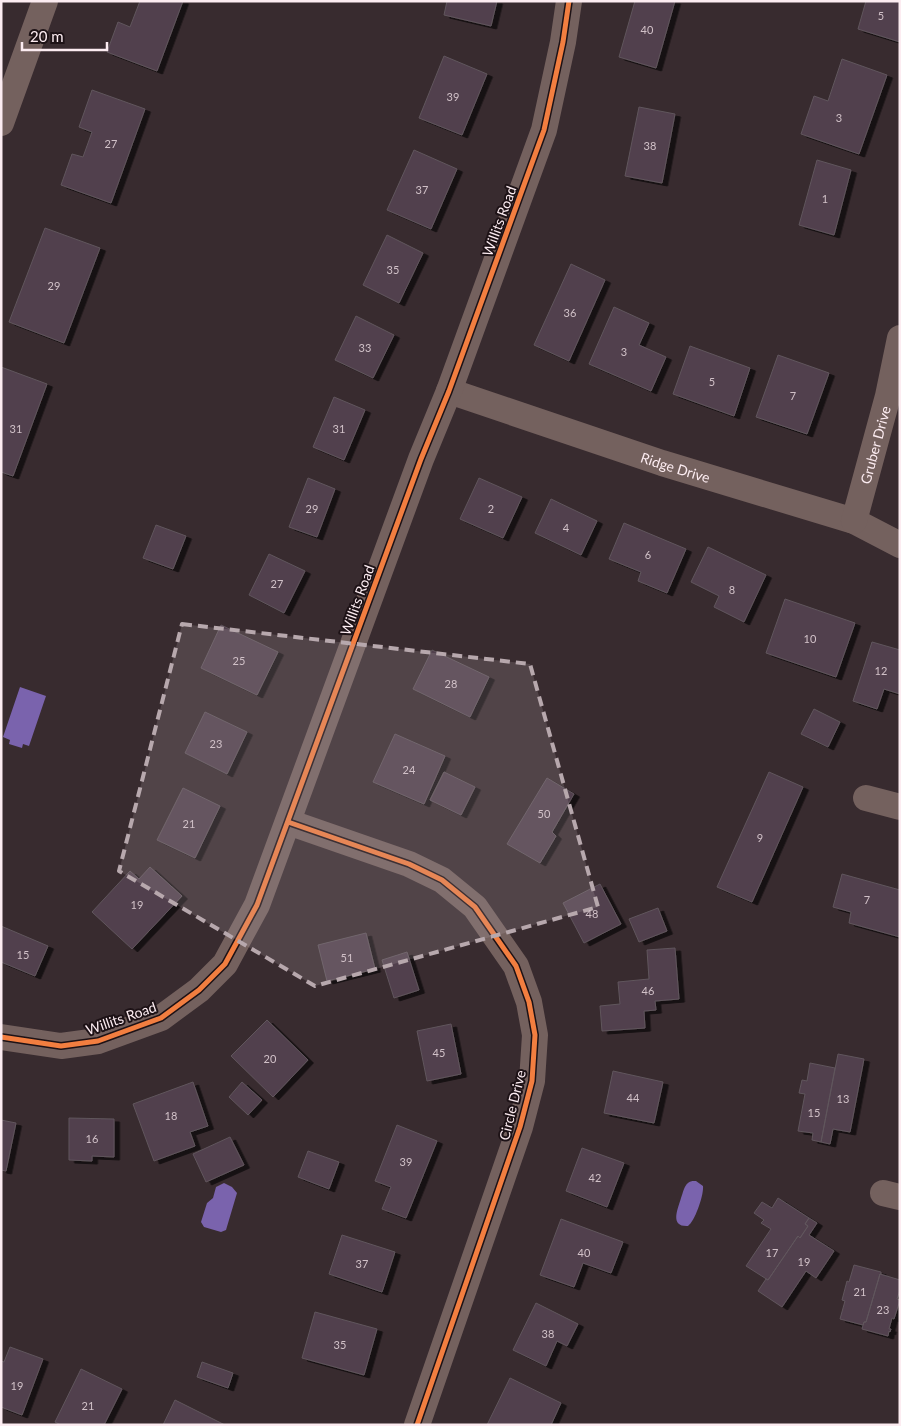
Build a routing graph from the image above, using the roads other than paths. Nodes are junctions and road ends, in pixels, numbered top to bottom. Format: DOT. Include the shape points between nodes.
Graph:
graph roads {
  1 [pos="45,1"];
  2 [pos="569,1"];
  3 [pos="1,123"];
  4 [pos="900,338"];
  5 [pos="449,391"];
  6 [pos="854,521"];
  7 [pos="900,545"];
  8 [pos="866,798"];
  9 [pos="900,807"];
  10 [pos="288,822"];
  11 [pos="1,1037"];
  12 [pos="417,1425"];
  1 -- 3 [label="street"];
  2 -- 5 [label="street, Willits Road" via="544,130"];
  4 -- 6 [label="street, Gruber Drive" via="888,396"];
  5 -- 6 [label="street, Ridge Drive" via="662,463"];
  5 -- 10 [label="street, Willits Road"];
  6 -- 7 [label="street, Ridge Drive"];
  8 -- 9 [label="street"];
  10 -- 11 [label="street, Willits Road" via="257,905 225,964 199,990 161,1018 98,1041 61,1046"];
  10 -- 12 [label="street, Circle Drive" via="409,864 442,880 475,907 516,966 530,1002 535,1035 530,1090"];
}
